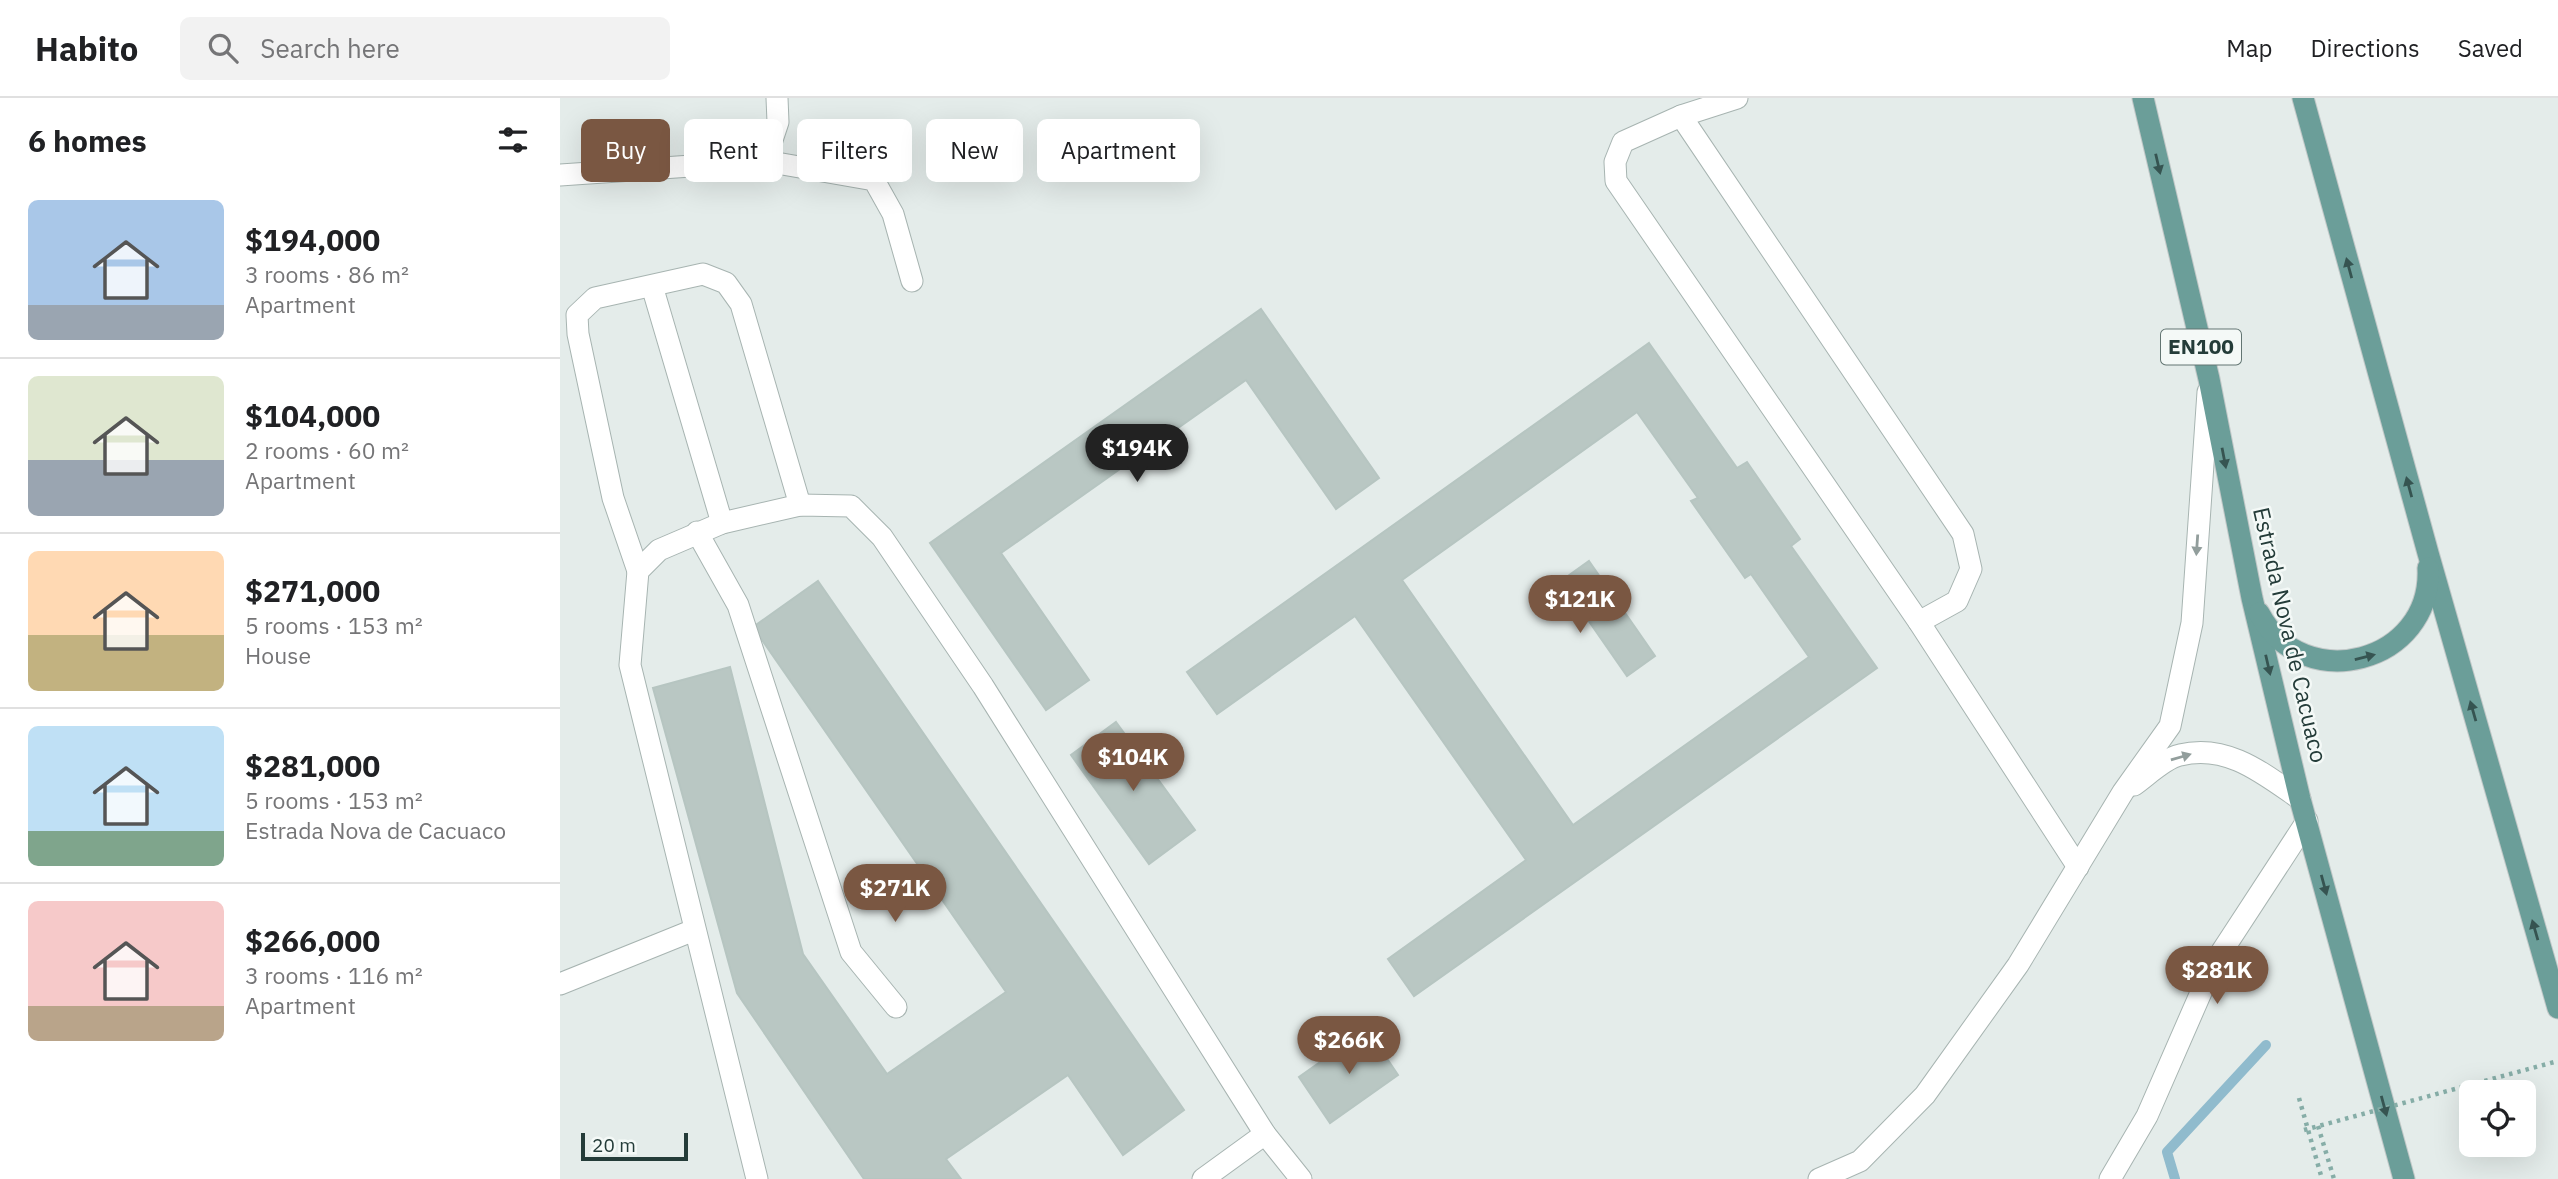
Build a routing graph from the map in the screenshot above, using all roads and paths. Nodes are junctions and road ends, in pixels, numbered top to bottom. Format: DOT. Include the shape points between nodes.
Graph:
graph roads {
  1 [pos="777,98"];
  2 [pos="1737,98"];
  3 [pos="2143,98"];
  4 [pos="2303,98"];
  5 [pos="1681,116"];
  6 [pos="778,119"];
  7 [pos="783,164"];
  8 [pos="684,167"];
  9 [pos="560,175"];
  10 [pos="912,281"];
  11 [pos="652,286"];
  12 [pos="2209,379"];
  13 [pos="800,505"];
  14 [pos="722,523"];
  15 [pos="697,532"];
  16 [pos="2427,553"];
  17 [pos="638,571"];
  18 [pos="2252,598"];
  19 [pos="1919,622"];
  20 [pos="2123,792"];
  21 [pos="2300,799"];
  22 [pos="2307,821"];
  23 [pos="2078,867"];
  24 [pos="694,930"];
  25 [pos="560,984"];
  26 [pos="896,1007"];
  27 [pos="2558,1008"];
  28 [pos="2558,1061"];
  29 [pos="2299,1098"];
  30 [pos="2318,1126"];
  31 [pos="2304,1130"];
  32 [pos="1265,1134"];
  33 [pos="757,1179"];
  34 [pos="1203,1179"];
  35 [pos="1300,1179"];
  36 [pos="1819,1179"];
  37 [pos="2109,1179"];
  38 [pos="2322,1179"];
  39 [pos="2334,1179"];
  40 [pos="2404,1179"];
  1 -- 6 [label="street"];
  2 -- 5 [label="street"];
  3 -- 12 [label="main road, Estrada Nova de Cacuaco / EN100, one-way"];
  16 -- 4 [label="main road, one-way"];
  5 -- 19 [label="street" via="1963,534 1971,569 1957,601"];
  5 -- 19 [label="street" via="1623,142 1615,162 1616,181"];
  7 -- 10 [label="street" via="874,180 893,214"];
  8 -- 9 [label="street"];
  11 -- 13 [label="street" via="703,274 726,283 741,304"];
  11 -- 14 [label="street"];
  11 -- 17 [label="street" via="596,298 577,315 613,498"];
  12 -- 18 [label="main road, Estrada Nova de Cacuaco / EN100, one-way"];
  12 -- 20 [label="street, one-way" via="2192,623 2170,726"];
  13 -- 14 [label="street"];
  13 -- 32 [label="street" via="851,506 881,537 983,686"];
  14 -- 15 [label="street"];
  15 -- 17 [label="street" via="659,551"];
  15 -- 26 [label="street" via="738,605 851,952"];
  18 -- 16 [label="main road, one-way" via="2266,626 2289,647 2317,660 2348,662 2378,654 2403,636 2420,610 2429,582"];
  27 -- 16 [label="main road, one-way"];
  17 -- 24 [label="street" via="630,665"];
  18 -- 21 [label="main road, Estrada Nova de Cacuaco / EN100, one-way"];
  19 -- 23 [label="street"];
  20 -- 21 [label="street, one-way" via="2179,755 2216,752 2251,764"];
  20 -- 23 [label="street"];
  21 -- 22 [label="main road, Estrada Nova de Cacuaco / EN100"];
  22 -- 37 [label="street" via="2213,965 2147,1116"];
  22 -- 40 [label="main road, Estrada Nova de Cacuaco / EN100, one-way"];
  23 -- 36 [label="street" via="2018,965 1925,1095 1860,1161"];
  24 -- 25 [label="street"];
  24 -- 33 [label="street"];
  28 -- 30 [label="path, bridge"];
  29 -- 38 [label="path"];
  30 -- 31 [label="path, bridge"];
  30 -- 39 [label="path"];
  32 -- 34 [label="street"];
  32 -- 35 [label="street"];
}
